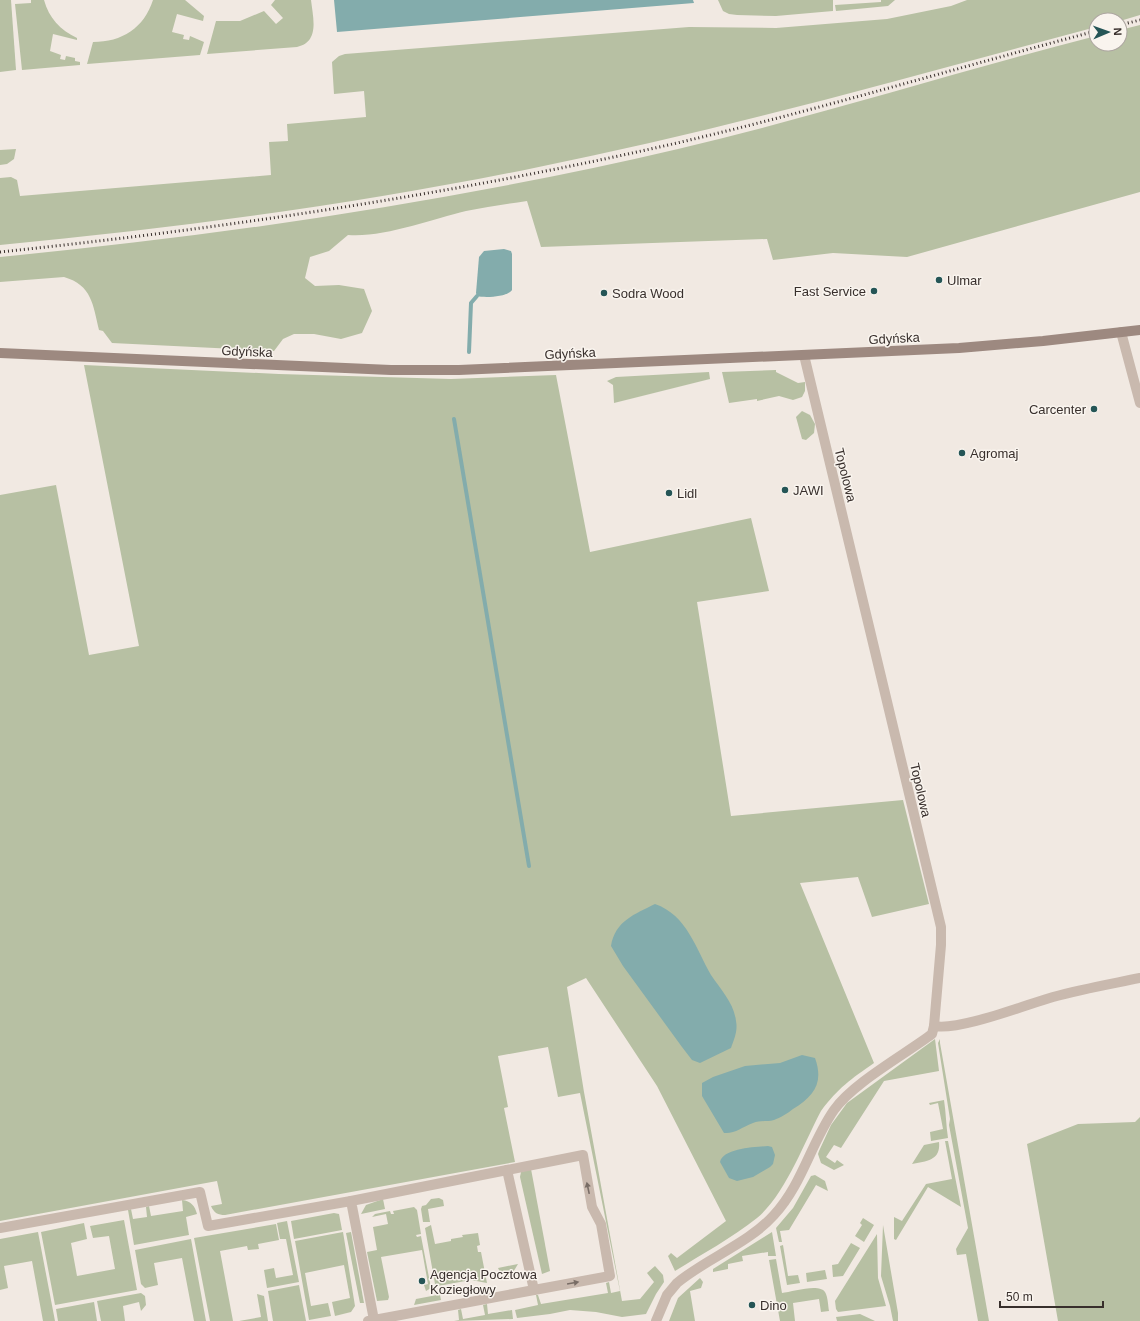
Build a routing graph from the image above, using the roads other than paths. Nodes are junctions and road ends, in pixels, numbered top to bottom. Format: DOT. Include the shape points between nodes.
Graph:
graph roads {
  1 [pos="1140,330"];
  2 [pos="1121,332"];
  3 [pos="0,353"];
  4 [pos="804,355"];
  5 [pos="1140,403"];
  6 [pos="1140,978"];
  7 [pos="934,1026"];
  8 [pos="507,1170"];
  9 [pos="351,1201"];
  10 [pos="0,1228"];
  11 [pos="534,1290"];
  12 [pos="372,1321"];
  13 [pos="656,1321"];
  1 -- 2 [label="main road, Gdyńska"];
  2 -- 4 [label="main road, Gdyńska" via="987,346"];
  2 -- 5 [label="street"];
  3 -- 4 [label="main road, Gdyńska" via="417,370"];
  4 -- 7 [label="street, Topolowa" via="941,927"];
  6 -- 7 [label="street" via="1055,997 963,1024"];
  7 -- 13 [label="street" via="932,1034 842,1100 829,1118 794,1187 779,1210 756,1231 677,1283 667,1295"];
  8 -- 9 [label="street"];
  8 -- 11 [label="street"];
  11 -- 8 [label="street, one-way" via="610,1276 601,1224 592,1207 583,1154"];
  9 -- 10 [label="street" via="208,1226 200,1192"];
  9 -- 12 [label="street"];
  11 -- 12 [label="street"];
}
